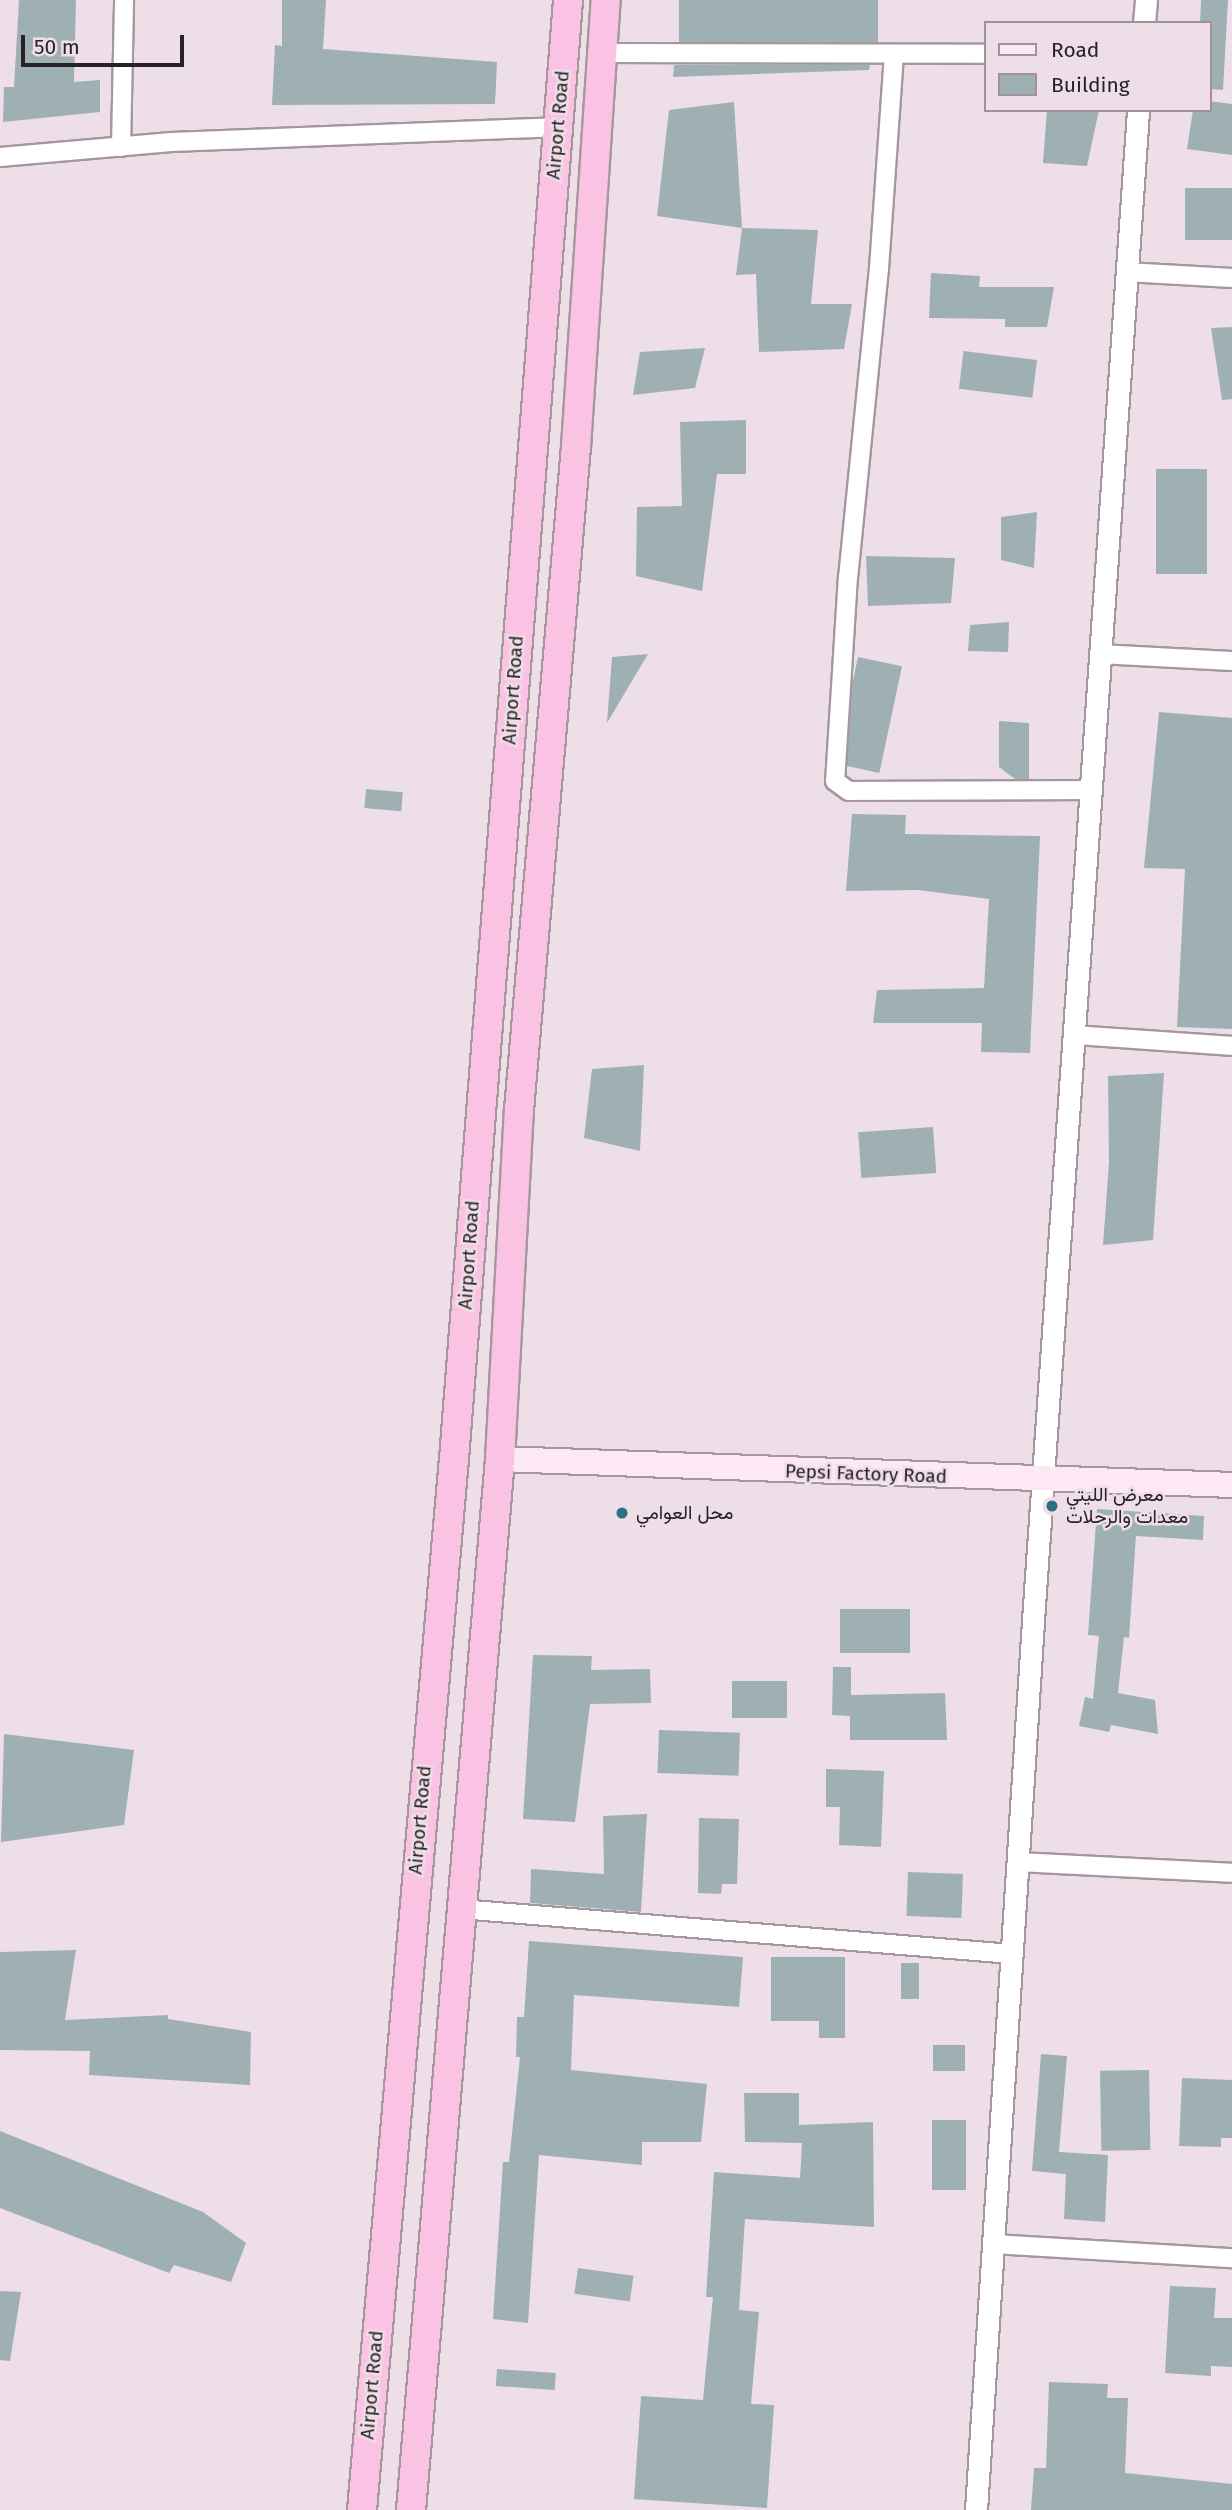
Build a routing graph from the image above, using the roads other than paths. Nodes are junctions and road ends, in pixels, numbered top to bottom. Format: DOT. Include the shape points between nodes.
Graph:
graph roads {
  1 [pos="124,0"];
  2 [pos="568,0"];
  3 [pos="606,0"];
  4 [pos="1146,0"];
  5 [pos="1144,21"];
  6 [pos="602,53"];
  7 [pos="894,54"];
  8 [pos="984,54"];
  9 [pos="1138,112"];
  10 [pos="558,127"];
  11 [pos="121,147"];
  12 [pos="0,157"];
  13 [pos="1126,272"];
  14 [pos="1232,278"];
  15 [pos="576,447"];
  16 [pos="531,449"];
  17 [pos="1099,654"];
  18 [pos="1232,661"];
  19 [pos="1092,790"];
  20 [pos="1075,1035"];
  21 [pos="1232,1046"];
  22 [pos="500,1459"];
  23 [pos="1043,1480"];
  24 [pos="1232,1485"];
  25 [pos="1017,1862"];
  26 [pos="1232,1873"];
  27 [pos="460,1909"];
  28 [pos="1012,1954"];
  29 [pos="994,2244"];
  30 [pos="1232,2258"];
  31 [pos="362,2510"];
  32 [pos="411,2510"];
  33 [pos="976,2510"];
  1 -- 11 [label="street"];
  2 -- 10 [label="highway, Airport Road"];
  3 -- 6 [label="highway, Airport Road"];
  4 -- 5 [label="street"];
  6 -- 7 [label="street"];
  6 -- 15 [label="highway, Airport Road"];
  7 -- 8 [label="street"];
  7 -- 19 [label="street" via="879,268 848,576 835,781 849,791"];
  9 -- 13 [label="street"];
  10 -- 11 [label="street"];
  10 -- 16 [label="highway, Airport Road"];
  11 -- 12 [label="street"];
  13 -- 14 [label="street"];
  13 -- 17 [label="street"];
  15 -- 16 [label="highway"];
  15 -- 22 [label="highway, Airport Road" via="527,1007"];
  16 -- 31 [label="highway, Airport Road" via="455,1446"];
  17 -- 18 [label="street"];
  17 -- 19 [label="street"];
  19 -- 20 [label="street"];
  20 -- 21 [label="street"];
  20 -- 23 [label="street"];
  22 -- 23 [label="main road, Pepsi Factory Road"];
  22 -- 27 [label="highway, Airport Road"];
  23 -- 24 [label="main road, Pepsi Factory Road"];
  23 -- 25 [label="street"];
  25 -- 26 [label="street"];
  25 -- 28 [label="street"];
  27 -- 28 [label="street"];
  27 -- 32 [label="highway, Airport Road"];
  28 -- 29 [label="street"];
  29 -- 30 [label="street"];
  29 -- 33 [label="street"];
}
